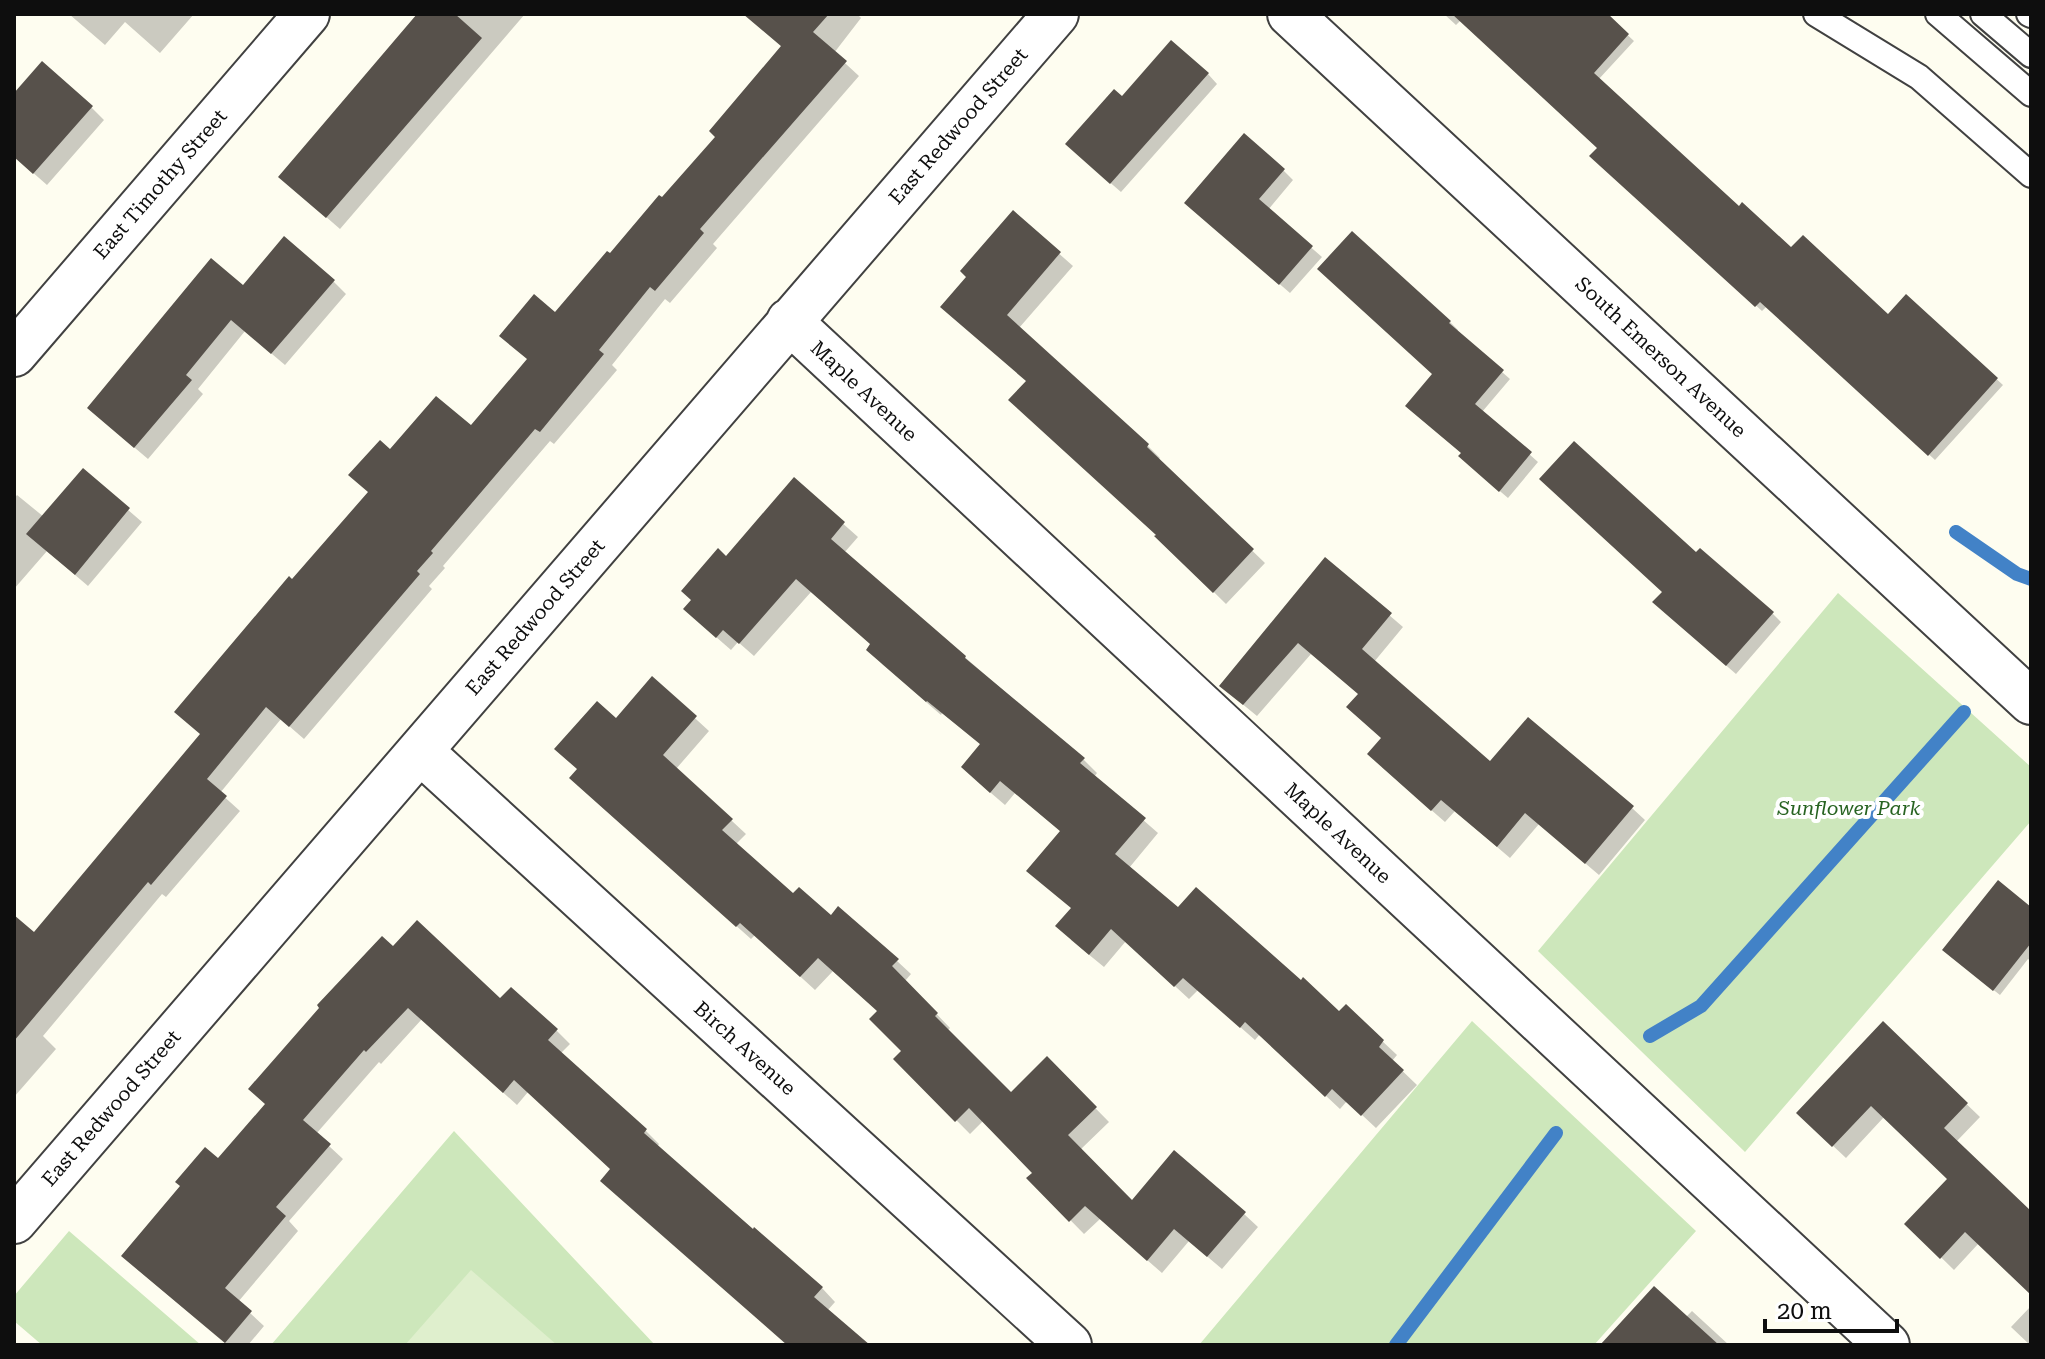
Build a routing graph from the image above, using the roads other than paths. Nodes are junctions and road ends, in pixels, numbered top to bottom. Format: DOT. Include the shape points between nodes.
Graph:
graph roads {
  1 [pos="307,14"];
  2 [pos="1056,14"];
  3 [pos="1290,14"];
  4 [pos="1816,14"];
  5 [pos="1938,14"];
  6 [pos="1983,14"];
  7 [pos="2031,55"];
  8 [pos="2031,94"];
  9 [pos="2031,175"];
  10 [pos="789,321"];
  11 [pos="14,354"];
  12 [pos="2031,702"];
  13 [pos="420,751"];
  14 [pos="14,1221"];
  15 [pos="1069,1345"];
  16 [pos="1887,1345"];
  1 -- 11 [label="street, East Timothy Street"];
  2 -- 10 [label="street, East Redwood Street"];
  3 -- 12 [label="street, South Emerson Avenue"];
  4 -- 9 [label="lane" via="1919,77"];
  5 -- 8 [label="lane"];
  6 -- 7 [label="lane"];
  10 -- 13 [label="street, East Redwood Street"];
  10 -- 16 [label="street, Maple Avenue"];
  13 -- 14 [label="street, East Redwood Street"];
  13 -- 15 [label="street, Birch Avenue"];
}
